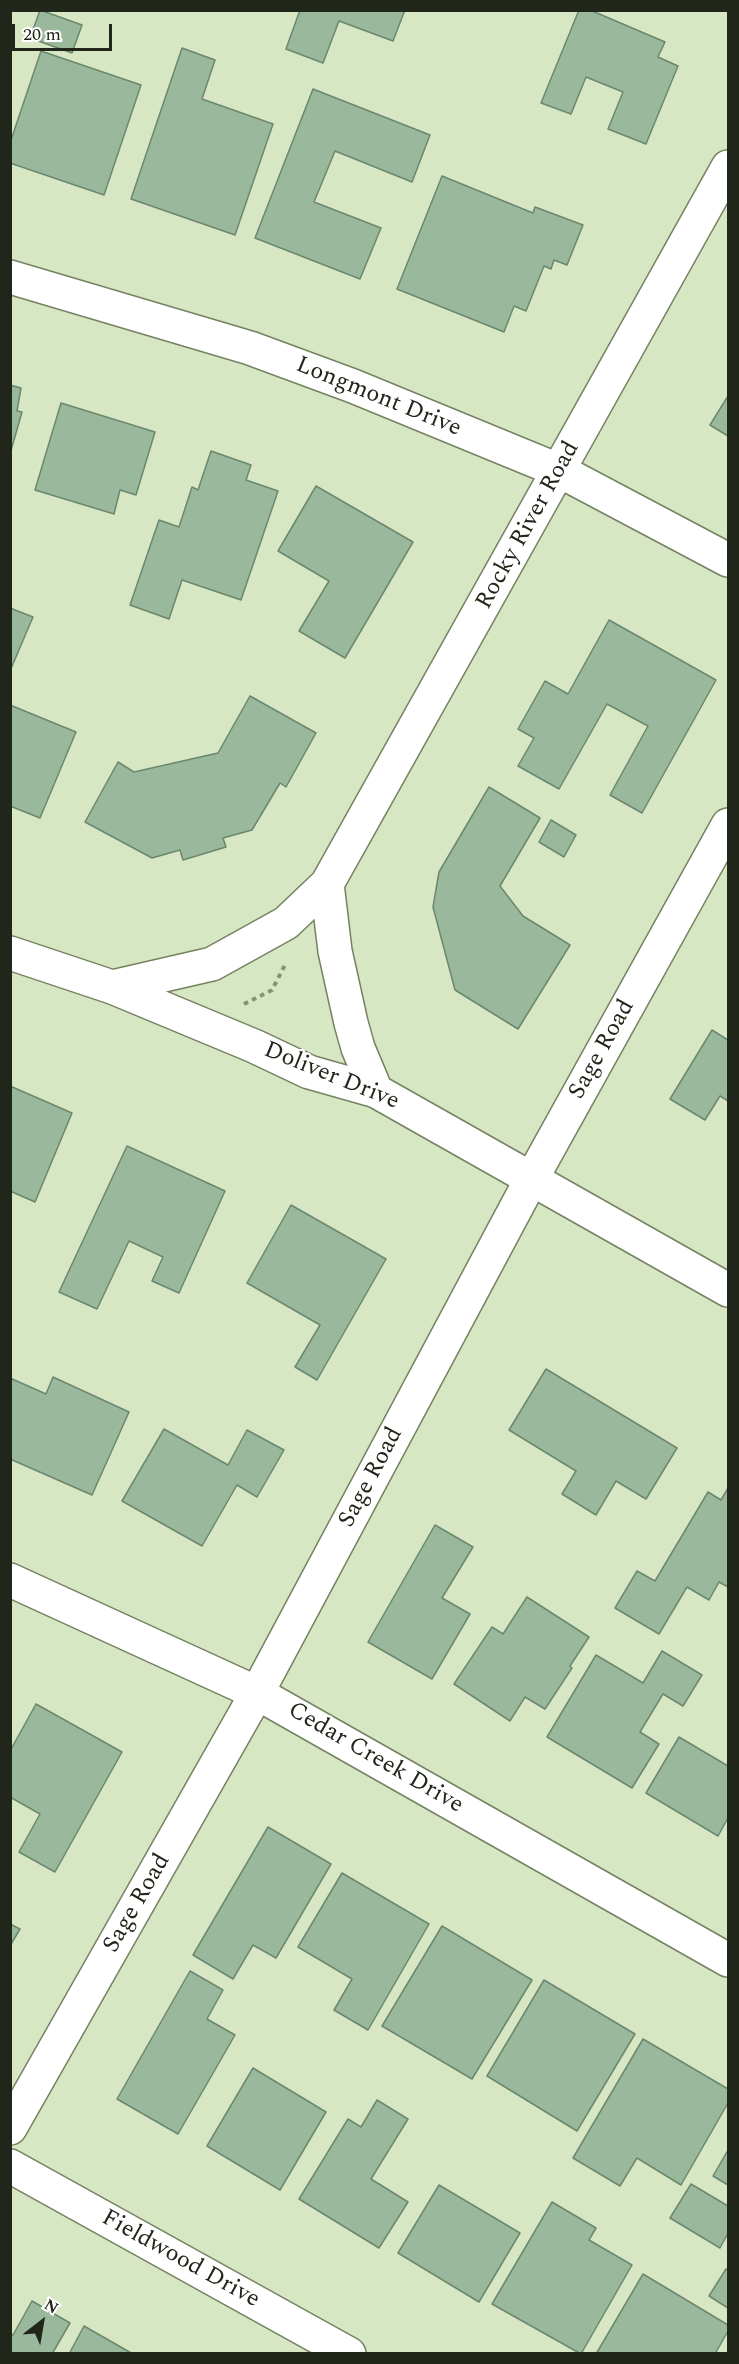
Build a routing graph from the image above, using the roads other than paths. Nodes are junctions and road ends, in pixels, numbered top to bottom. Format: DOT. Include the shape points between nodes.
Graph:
graph roads {
  1 [pos="729,167"];
  2 [pos="10,277"];
  3 [pos="560,471"];
  4 [pos="729,560"];
  5 [pos="729,825"];
  6 [pos="327,884"];
  7 [pos="10,953"];
  8 [pos="112,987"];
  9 [pos="376,1091"];
  10 [pos="532,1178"];
  11 [pos="729,1290"];
  12 [pos="10,1580"];
  13 [pos="257,1693"];
  14 [pos="729,1960"];
  15 [pos="10,2128"];
  16 [pos="10,2166"];
  17 [pos="349,2354"];
  1 -- 3 [label="street, Rocky River Road"];
  2 -- 3 [label="street, Longmont Drive" via="250,348"];
  3 -- 4 [label="street, Longmont Drive"];
  3 -- 6 [label="street, Rocky River Road"];
  5 -- 10 [label="street, Sage Road"];
  6 -- 8 [label="street, Rocky River Road" via="286,923 212,964"];
  6 -- 9 [label="street" via="335,951 351,1023"];
  7 -- 8 [label="street, Doliver Drive"];
  8 -- 9 [label="street, Doliver Drive" via="309,1072"];
  9 -- 10 [label="street, Doliver Drive"];
  10 -- 11 [label="street, Doliver Drive"];
  10 -- 13 [label="street, Sage Road"];
  12 -- 13 [label="street, Cedar Creek Drive"];
  13 -- 14 [label="street, Cedar Creek Drive"];
  13 -- 15 [label="street, Sage Road"];
  16 -- 17 [label="street, Fieldwood Drive"];
}
